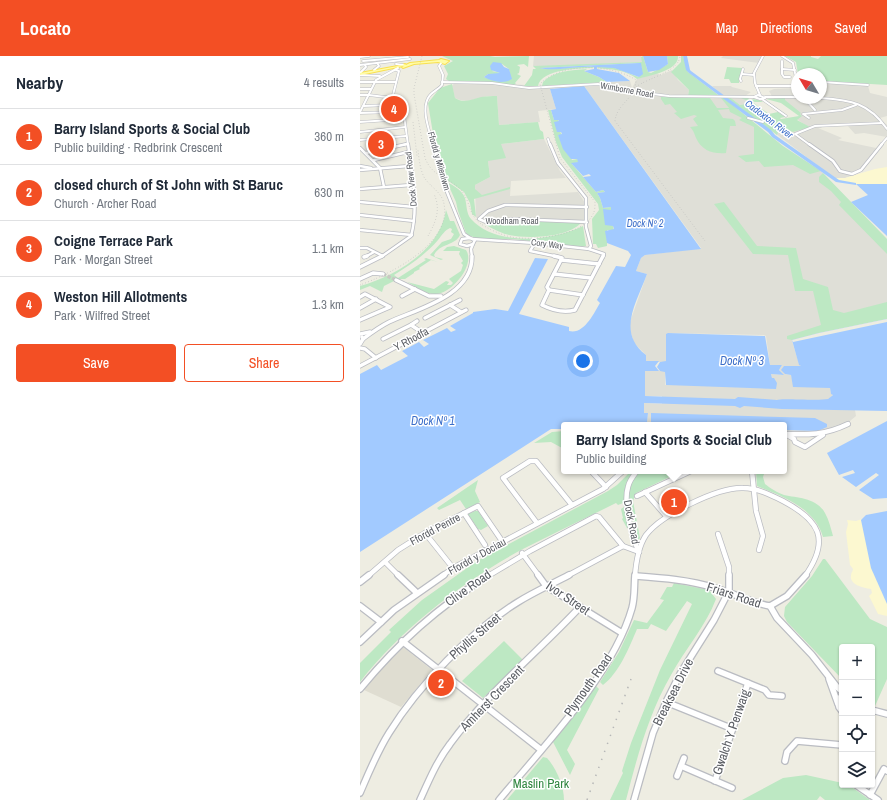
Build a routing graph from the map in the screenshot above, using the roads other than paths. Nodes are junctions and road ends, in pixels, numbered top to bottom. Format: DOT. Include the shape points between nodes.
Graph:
graph roads {
  1 [pos="369,56"];
  2 [pos="764,56"];
  3 [pos="782,56"];
  4 [pos="361,57"];
  5 [pos="390,57"];
  6 [pos="410,58"];
  7 [pos="363,61"];
  8 [pos="394,61"];
  9 [pos="439,61"];
  10 [pos="794,62"];
  11 [pos="377,63"];
  12 [pos="360,65"];
  13 [pos="365,65"];
  14 [pos="399,67"];
  15 [pos="795,68"];
  16 [pos="743,69"];
  17 [pos="782,69"];
  18 [pos="791,70"];
  19 [pos="374,71"];
  20 [pos="360,74"];
  21 [pos="742,74"];
  22 [pos="754,75"];
  23 [pos="380,76"];
  24 [pos="790,77"];
  25 [pos="742,81"];
  26 [pos="360,82"];
  27 [pos="375,82"];
  28 [pos="396,82"];
  29 [pos="442,82"];
  30 [pos="827,82"];
  31 [pos="868,85"];
  32 [pos="756,86"];
  33 [pos="791,86"];
  34 [pos="360,89"];
  35 [pos="372,89"];
  36 [pos="360,95"];
  37 [pos="369,95"];
  38 [pos="760,95"];
  39 [pos="754,97"];
  40 [pos="765,97"];
  41 [pos="791,97"];
  42 [pos="393,98"];
  43 [pos="762,99"];
  44 [pos="827,99"];
  45 [pos="810,104"];
  46 [pos="856,105"];
  47 [pos="364,106"];
  48 [pos="815,110"];
  49 [pos="360,113"];
  50 [pos="786,116"];
  51 [pos="748,118"];
  52 [pos="809,118"];
  53 [pos="404,119"];
  54 [pos="360,122"];
  55 [pos="763,122"];
  56 [pos="882,123"];
  57 [pos="405,127"];
  58 [pos="887,129"];
  59 [pos="360,132"];
  60 [pos="406,136"];
  61 [pos="887,138"];
  62 [pos="548,139"];
  63 [pos="360,140"];
  64 [pos="407,144"];
  65 [pos="360,149"];
  66 [pos="408,152"];
  67 [pos="366,153"];
  68 [pos="374,160"];
  69 [pos="360,166"];
  70 [pos="409,166"];
  71 [pos="370,168"];
  72 [pos="380,168"];
  73 [pos="360,170"];
  74 [pos="411,185"];
  75 [pos="384,187"];
  76 [pos="360,189"];
  77 [pos="360,202"];
  78 [pos="414,207"];
  79 [pos="587,207"];
  80 [pos="360,216"];
  81 [pos="414,221"];
  82 [pos="587,222"];
  83 [pos="360,230"];
  84 [pos="464,234"];
  85 [pos="412,235"];
  86 [pos="471,238"];
  87 [pos="462,239"];
  88 [pos="488,240"];
  89 [pos="535,242"];
  90 [pos="474,243"];
  91 [pos="464,246"];
  92 [pos="360,248"];
  93 [pos="589,248"];
  94 [pos="470,250"];
  95 [pos="374,252"];
  96 [pos="382,256"];
  97 [pos="364,257"];
  98 [pos="561,260"];
  99 [pos="599,264"];
  100 [pos="360,267"];
  101 [pos="383,274"];
  102 [pos="467,274"];
  103 [pos="554,274"];
  104 [pos="591,278"];
  105 [pos="360,279"];
  106 [pos="396,280"];
  107 [pos="414,289"];
  108 [pos="549,290"];
  109 [pos="583,295"];
  110 [pos="402,296"];
  111 [pos="429,296"];
  112 [pos="441,296"];
  113 [pos="360,297"];
  114 [pos="376,299"];
  115 [pos="460,300"];
  116 [pos="429,302"];
  117 [pos="450,305"];
  118 [pos="360,308"];
  119 [pos="466,310"];
  120 [pos="461,312"];
  121 [pos="425,318"];
  122 [pos="360,320"];
  123 [pos="396,320"];
  124 [pos="417,321"];
  125 [pos="411,324"];
  126 [pos="423,333"];
  127 [pos="361,339"];
  128 [pos="383,339"];
  129 [pos="360,348"];
  130 [pos="365,349"];
  131 [pos="376,358"];
  132 [pos="360,366"];
  133 [pos="848,424"];
  134 [pos="787,434"];
  135 [pos="823,435"];
  136 [pos="787,436"];
  137 [pos="594,474"];
  138 [pos="620,474"];
  139 [pos="635,474"];
  140 [pos="684,474"];
  141 [pos="752,474"];
  142 [pos="606,487"];
  143 [pos="754,488"];
  144 [pos="645,492"];
  145 [pos="637,496"];
  146 [pos="572,506"];
  147 [pos="464,513"];
  148 [pos="666,516"];
  149 [pos="537,523"];
  150 [pos="424,533"];
  151 [pos="718,534"];
  152 [pos="502,541"];
  153 [pos="485,545"];
  154 [pos="622,546"];
  155 [pos="759,550"];
  156 [pos="639,552"];
  157 [pos="522,553"];
  158 [pos="385,562"];
  159 [pos="453,568"];
  160 [pos="636,576"];
  161 [pos="360,582"];
  162 [pos="546,586"];
  163 [pos="729,591"];
  164 [pos="417,593"];
  165 [pos="360,606"];
  166 [pos="770,606"];
  167 [pos="580,607"];
  168 [pos="381,622"];
  169 [pos="622,633"];
  170 [pos="402,641"];
  171 [pos="360,642"];
  172 [pos="438,669"];
  173 [pos="718,671"];
  174 [pos="825,672"];
  175 [pos="748,683"];
  176 [pos="839,688"];
  177 [pos="360,689"];
  178 [pos="782,696"];
  179 [pos="839,698"];
  180 [pos="666,702"];
  181 [pos="838,704"];
  182 [pos="483,705"];
  183 [pos="875,711"];
  184 [pos="887,714"];
  185 [pos="733,729"];
  186 [pos="839,745"];
  187 [pos="540,749"];
  188 [pos="684,758"];
  189 [pos="785,761"];
  190 [pos="681,766"];
  191 [pos="887,771"];
  192 [pos="677,776"];
  193 [pos="715,781"];
  194 [pos="732,788"];
  195 [pos="860,788"];
  196 [pos="360,793"];
  197 [pos="870,795"];
  198 [pos="420,800"];
  199 [pos="499,800"];
  200 [pos="634,800"];
  201 [pos="878,800"];
  1 -- 4 [label="street"];
  2 -- 22 [label="street"];
  3 -- 10 [label="street"];
  5 -- 6 [label="street"];
  5 -- 7 [label="street"];
  5 -- 8 [label="street"];
  6 -- 8 [label="street"];
  8 -- 11 [label="street"];
  8 -- 14 [label="street"];
  9 -- 9 [label="main road" via="446,61"];
  9 -- 14 [label="main road"];
  9 -- 29 [label="street"];
  10 -- 15 [label="street"];
  10 -- 17 [label="street" via="782,61"];
  11 -- 13 [label="street"];
  11 -- 19 [label="street"];
  12 -- 13 [label="street"];
  13 -- 20 [label="street"];
  14 -- 19 [label="main road"];
  14 -- 27 [label="street"];
  14 -- 28 [label="street"];
  16 -- 21 [label="street"];
  17 -- 18 [label="street"];
  17 -- 24 [label="street" via="784,77"];
  19 -- 20 [label="main road"];
  20 -- 23 [label="street"];
  21 -- 22 [label="street"];
  21 -- 25 [label="street"];
  22 -- 32 [label="street"];
  26 -- 27 [label="street"];
  27 -- 28 [label="street"];
  27 -- 35 [label="street"];
  28 -- 42 [label="street"];
  29 -- 39 [label="street, Wimborne Road" via="494,83 527,88 597,84 669,96"];
  29 -- 84 [label="street, Ffordd y Mileniwm, bridge" via="428,100 426,109 440,169"];
  30 -- 31 [label="street"];
  32 -- 33 [label="street"];
  32 -- 38 [label="street"];
  34 -- 35 [label="street"];
  35 -- 37 [label="street"];
  36 -- 37 [label="street"];
  37 -- 42 [label="street"];
  37 -- 47 [label="street"];
  38 -- 39 [label="street"];
  38 -- 40 [label="street"];
  39 -- 43 [label="street"];
  40 -- 41 [label="street"];
  40 -- 43 [label="street"];
  42 -- 47 [label="street" via="394,103 389,105"];
  43 -- 50 [label="street"];
  44 -- 46 [label="street"];
  45 -- 48 [label="street"];
  46 -- 52 [label="street" via="842,110 803,114"];
  46 -- 56 [label="street" via="869,110"];
  47 -- 49 [label="street"];
  49 -- 53 [label="street" via="399,113 403,114"];
  51 -- 55 [label="street"];
  53 -- 54 [label="street"];
  53 -- 57 [label="street, Dock View Road"];
  56 -- 58 [label="street"];
  56 -- 61 [label="street" via="815,126 795,134 833,161 840,171 852,174 861,170"];
  57 -- 59 [label="street"];
  57 -- 60 [label="street, Dock View Road"];
  60 -- 63 [label="street"];
  60 -- 64 [label="street, Dock View Road"];
  62 -- 79 [label="street" via="557,161 582,191"];
  64 -- 66 [label="street, Dock View Road"];
  64 -- 67 [label="street"];
  65 -- 67 [label="street"];
  66 -- 68 [label="street"];
  66 -- 70 [label="street, Dock View Road"];
  67 -- 68 [label="street"];
  68 -- 72 [label="street"];
  69 -- 71 [label="street"];
  70 -- 72 [label="street"];
  70 -- 74 [label="street, Dock View Road"];
  71 -- 72 [label="street"];
  71 -- 73 [label="street"];
  72 -- 75 [label="street"];
  74 -- 75 [label="street"];
  74 -- 78 [label="street, Dock View Road"];
  75 -- 76 [label="street"];
  77 -- 78 [label="street"];
  78 -- 81 [label="street, Dock View Road"];
  79 -- 82 [label="street"];
  79 -- 82 [label="street, Woodham Road" via="505,205 488,211 479,219 486,222 514,219"];
  80 -- 81 [label="street"];
  81 -- 85 [label="street, Dock View Road"];
  82 -- 93 [label="street" via="591,246"];
  83 -- 85 [label="street"];
  84 -- 86 [label="street"];
  84 -- 87 [label="street"];
  85 -- 96 [label="street"];
  86 -- 87 [label="street, Cory Way"];
  86 -- 88 [label="street, Cory Way"];
  86 -- 90 [label="street"];
  87 -- 91 [label="street" via="460,243"];
  88 -- 89 [label="street, Cory Way"];
  88 -- 90 [label="street, Cory Way"];
  89 -- 93 [label="street, Cory Way"];
  89 -- 98 [label="street" via="530,251 561,257"];
  90 -- 91 [label="street, Cory Way"];
  90 -- 94 [label="street"];
  91 -- 94 [label="street"];
  92 -- 95 [label="street"];
  93 -- 99 [label="street, Cory Way" via="604,254"];
  94 -- 102 [label="street" via="472,262"];
  95 -- 96 [label="street"];
  95 -- 97 [label="street"];
  96 -- 100 [label="street"];
  98 -- 99 [label="street"];
  98 -- 103 [label="street"];
  99 -- 104 [label="street"];
  101 -- 105 [label="street" via="375,273"];
  102 -- 112 [label="street"];
  102 -- 123 [label="street" via="460,284 444,296"];
  103 -- 104 [label="street"];
  103 -- 108 [label="street" via="547,288"];
  104 -- 109 [label="street"];
  106 -- 107 [label="street"];
  107 -- 110 [label="street"];
  107 -- 111 [label="street"];
  108 -- 109 [label="street"];
  108 -- 109 [label="street" via="543,302 544,306 572,312"];
  111 -- 112 [label="street"];
  111 -- 116 [label="street"];
  112 -- 116 [label="street"];
  113 -- 114 [label="street" via="365,294"];
  114 -- 118 [label="street"];
  114 -- 122 [label="street" via="390,307"];
  115 -- 117 [label="street"];
  116 -- 123 [label="street"];
  117 -- 120 [label="street"];
  117 -- 121 [label="street"];
  119 -- 120 [label="street, Y Rhodfa"];
  120 -- 126 [label="street, Y Rhodfa"];
  123 -- 127 [label="street"];
  124 -- 125 [label="street"];
  125 -- 126 [label="street"];
  125 -- 128 [label="street"];
  126 -- 131 [label="street, Y Rhodfa"];
  127 -- 130 [label="street"];
  129 -- 130 [label="street"];
  130 -- 131 [label="street"];
  131 -- 132 [label="street, Y Rhodfa"];
  133 -- 135 [label="street" via="835,432"];
  134 -- 135 [label="street"];
  135 -- 136 [label="street" via="805,447"];
  137 -- 142 [label="street"];
  138 -- 142 [label="street, Ffordd y Dociau"];
  139 -- 156 [label="street, Dock Road" via="626,492 634,542"];
  140 -- 144 [label="street"];
  141 -- 143 [label="street"];
  142 -- 146 [label="street, Ffordd y Dociau"];
  143 -- 148 [label="street" via="734,488 718,492"];
  143 -- 155 [label="street" via="756,511 763,536"];
  143 -- 166 [label="street" via="802,512 814,524 818,537 817,557 810,570 784,599"];
  144 -- 145 [label="street"];
  144 -- 148 [label="street"];
  146 -- 149 [label="street, Ffordd y Dociau"];
  146 -- 149 [label="street" via="536,461 530,461 504,478"];
  147 -- 150 [label="street, Ffordd Pentre"];
  147 -- 152 [label="street, Ffordd Pentre" via="478,506"];
  147 -- 153 [label="street"];
  148 -- 156 [label="street" via="648,532"];
  149 -- 152 [label="street, Ffordd y Dociau"];
  150 -- 158 [label="street, Ffordd Pentre"];
  150 -- 159 [label="street"];
  151 -- 163 [label="street" via="729,568"];
  152 -- 159 [label="street, Ffordd y Dociau"];
  154 -- 156 [label="street"];
  154 -- 157 [label="street, Clive Road" via="598,516"];
  154 -- 162 [label="street, Phyllis Street"];
  156 -- 160 [label="street, Plymouth Road"];
  157 -- 162 [label="street, Ivor Street"];
  157 -- 170 [label="street, Clive Road" via="467,588"];
  158 -- 161 [label="street, Ffordd Pentre"];
  158 -- 164 [label="street"];
  159 -- 164 [label="street, Ffordd y Dociau"];
  160 -- 163 [label="street, Friars Road" via="680,580"];
  160 -- 169 [label="street, Plymouth Road" via="632,605"];
  162 -- 167 [label="street, Ivor Street"];
  162 -- 172 [label="street, Phyllis Street" via="501,613"];
  163 -- 166 [label="street, Friars Road" via="758,604"];
  163 -- 180 [label="street, Breaksea Drive"];
  164 -- 168 [label="street, Ffordd y Dociau"];
  165 -- 168 [label="street"];
  166 -- 174 [label="street, Friars Road" via="777,618 802,643"];
  167 -- 169 [label="street, Ivor Street"];
  167 -- 182 [label="street, Amherst Crescent"];
  168 -- 171 [label="street, Ffordd y Dociau"];
  169 -- 187 [label="street, Plymouth Road" via="592,683"];
  170 -- 172 [label="street"];
  170 -- 177 [label="street, Clive Road"];
  172 -- 182 [label="street"];
  172 -- 196 [label="street, Phyllis Street" via="389,732"];
  173 -- 175 [label="street"];
  174 -- 176 [label="street, Friars Road"];
  174 -- 181 [label="street, Friars Road"];
  175 -- 178 [label="street" via="765,690 769,695"];
  175 -- 185 [label="street, Gwalch Y Penwaig"];
  179 -- 181 [label="street"];
  180 -- 185 [label="street"];
  180 -- 200 [label="street, Breaksea Drive" via="653,733"];
  182 -- 187 [label="street"];
  182 -- 198 [label="street, Amherst Crescent" via="441,756"];
  183 -- 184 [label="street"];
  185 -- 193 [label="street, Gwalch Y Penwaig"];
  186 -- 189 [label="street" via="796,741 787,752"];
  187 -- 199 [label="street, Plymouth Road"];
  188 -- 190 [label="street"];
  190 -- 192 [label="street"];
  190 -- 193 [label="street"];
  191 -- 197 [label="street" via="884,769"];
  193 -- 194 [label="street"];
  195 -- 197 [label="street"];
  197 -- 201 [label="street"];
}
